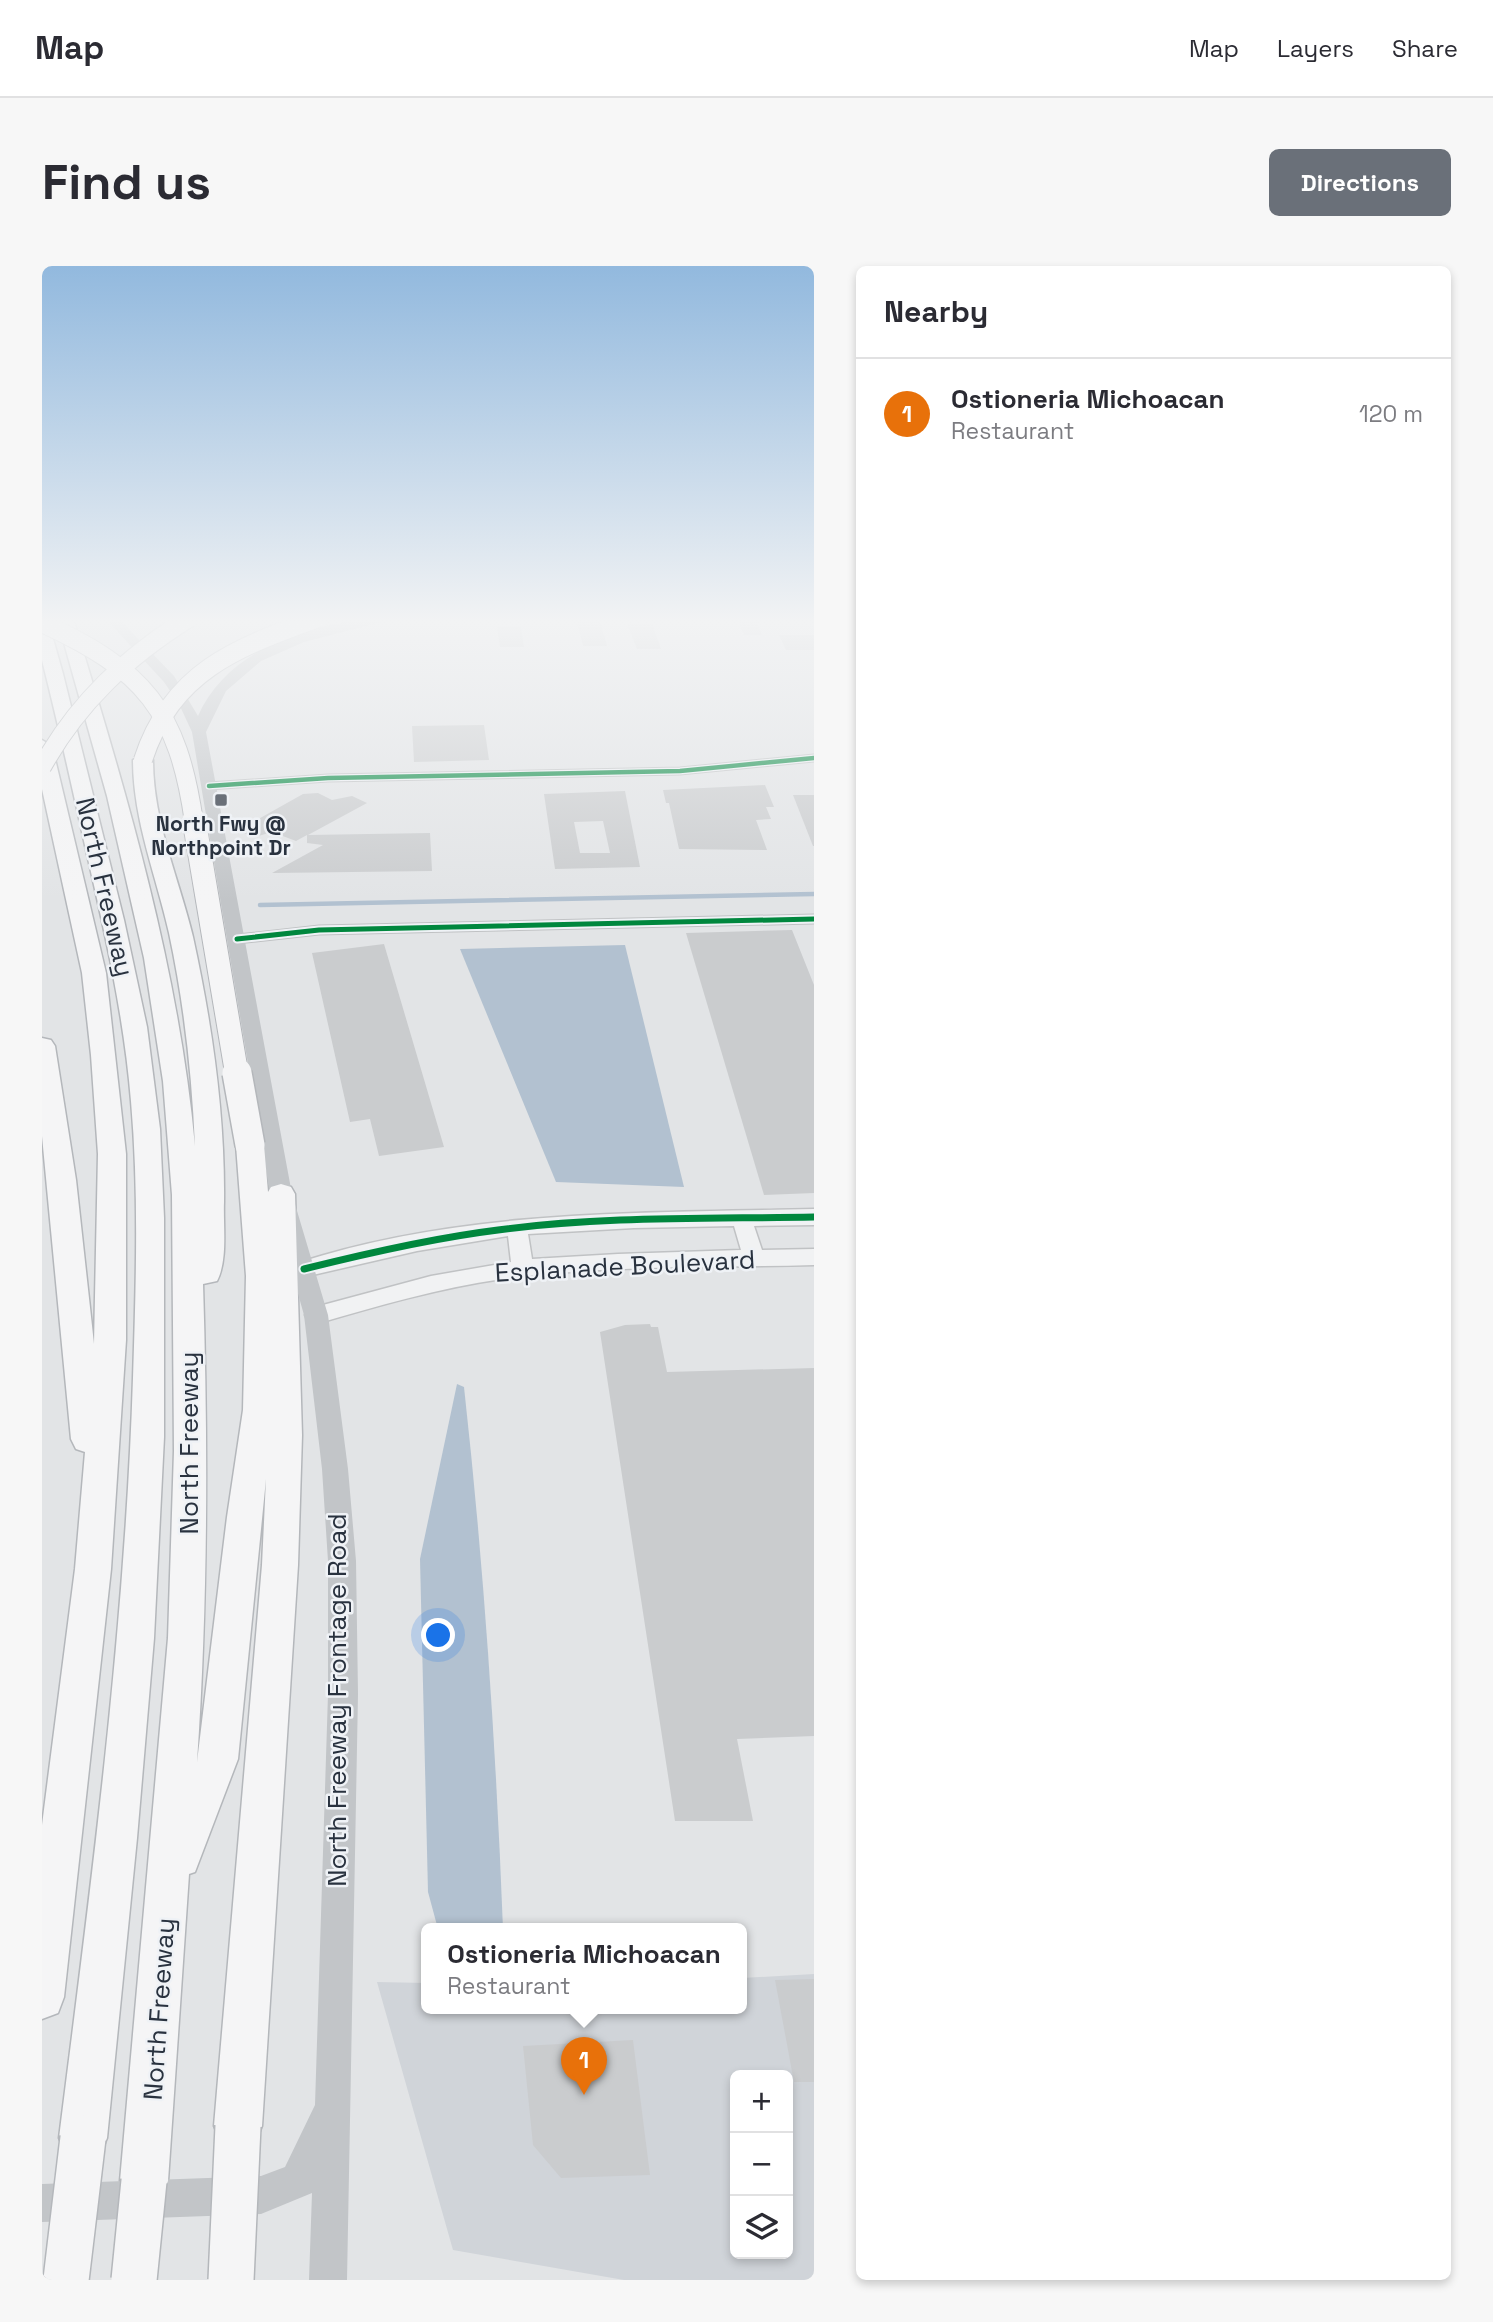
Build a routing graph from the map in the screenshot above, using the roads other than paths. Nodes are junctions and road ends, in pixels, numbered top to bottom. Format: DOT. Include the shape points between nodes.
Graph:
graph roads {
  1 [pos="65,712"];
  2 [pos="77,712"];
  3 [pos="93,712"];
  4 [pos="98,712"];
  5 [pos="160,712"];
  6 [pos="164,712"];
  7 [pos="188,712"];
  8 [pos="207,712"];
  9 [pos="199,732"];
  10 [pos="101,739"];
  11 [pos="42,746"];
  12 [pos="814,758"];
  13 [pos="42,768"];
  14 [pos="208,781"];
  15 [pos="42,807"];
  16 [pos="75,885"];
  17 [pos="814,919"];
  18 [pos="237,939"];
  19 [pos="42,1046"];
  20 [pos="281,1194"];
  21 [pos="814,1217"];
  22 [pos="742,1219"];
  23 [pos="517,1229"];
  24 [pos="814,1257"];
  25 [pos="754,1259"];
  26 [pos="304,1269"];
  27 [pos="523,1269"];
  28 [pos="316,1315"];
  29 [pos="191,1451"];
  30 [pos="93,1569"];
  31 [pos="168,1886"];
  32 [pos="42,1997"];
  33 [pos="332,2107"];
  34 [pos="42,2203"];
  35 [pos="66,2280"];
  36 [pos="134,2280"];
  37 [pos="231,2280"];
  38 [pos="328,2280"];
  1 -- 35 [label="highway, North Freeway, bridge" via="131,1006 145,1103 149,1216 149,1403 136,1643"];
  2 -- 13 [label="highway, bridge"];
  3 -- 10 [label="highway, North Freeway"];
  4 -- 10 [label="highway"];
  5 -- 31 [label="highway, bridge" via="174,735 189,800 250,1144 261,1276 259,1410 218,1759"];
  6 -- 29 [label="highway, bridge" via="149,738 144,760 145,796 196,1010 210,1137 208,1249"];
  7 -- 9 [label="main road, North Freeway Frontage Road"];
  8 -- 9 [label="main road"];
  9 -- 14 [label="main road, North Freeway Frontage Road"];
  10 -- 29 [label="highway, North Freeway" via="147,914 176,1081 186,1195"];
  11 -- 16 [label="highway, North Freeway"];
  12 -- 14 [label="street" via="680,771"];
  14 -- 18 [label="main road, North Freeway Frontage Road"];
  15 -- 16 [label="highway"];
  16 -- 30 [label="highway, North Freeway" via="94,973 112,1154 110,1340"];
  17 -- 18 [label="street" via="319,930"];
  18 -- 20 [label="main road, North Freeway Frontage Road"];
  19 -- 30 [label="highway" via="77,1303 88,1425"];
  20 -- 26 [label="main road, North Freeway Frontage Road"];
  20 -- 37 [label="highway, bridge" via="285,1435 280,1565 238,2126"];
  21 -- 22 [label="street, Esplanade Boulevard"];
  22 -- 23 [label="street, Esplanade Boulevard"];
  22 -- 25 [label="street"];
  23 -- 26 [label="street, Esplanade Boulevard" via="378,1250"];
  23 -- 27 [label="street"];
  24 -- 25 [label="street, Esplanade Boulevard"];
  25 -- 27 [label="street, Esplanade Boulevard"];
  26 -- 28 [label="main road, North Freeway Frontage Road"];
  27 -- 28 [label="street, Esplanade Boulevard" via="416,1287"];
  28 -- 33 [label="main road, North Freeway Frontage Road" via="342,1561"];
  29 -- 31 [label="highway, North Freeway" via="187,1638"];
  30 -- 32 [label="highway, North Freeway"];
  31 -- 36 [label="highway, North Freeway, bridge"];
  33 -- 34 [label="main road" via="298,2181 261,2195"];
  33 -- 38 [label="main road, North Freeway Frontage Road"];
}
